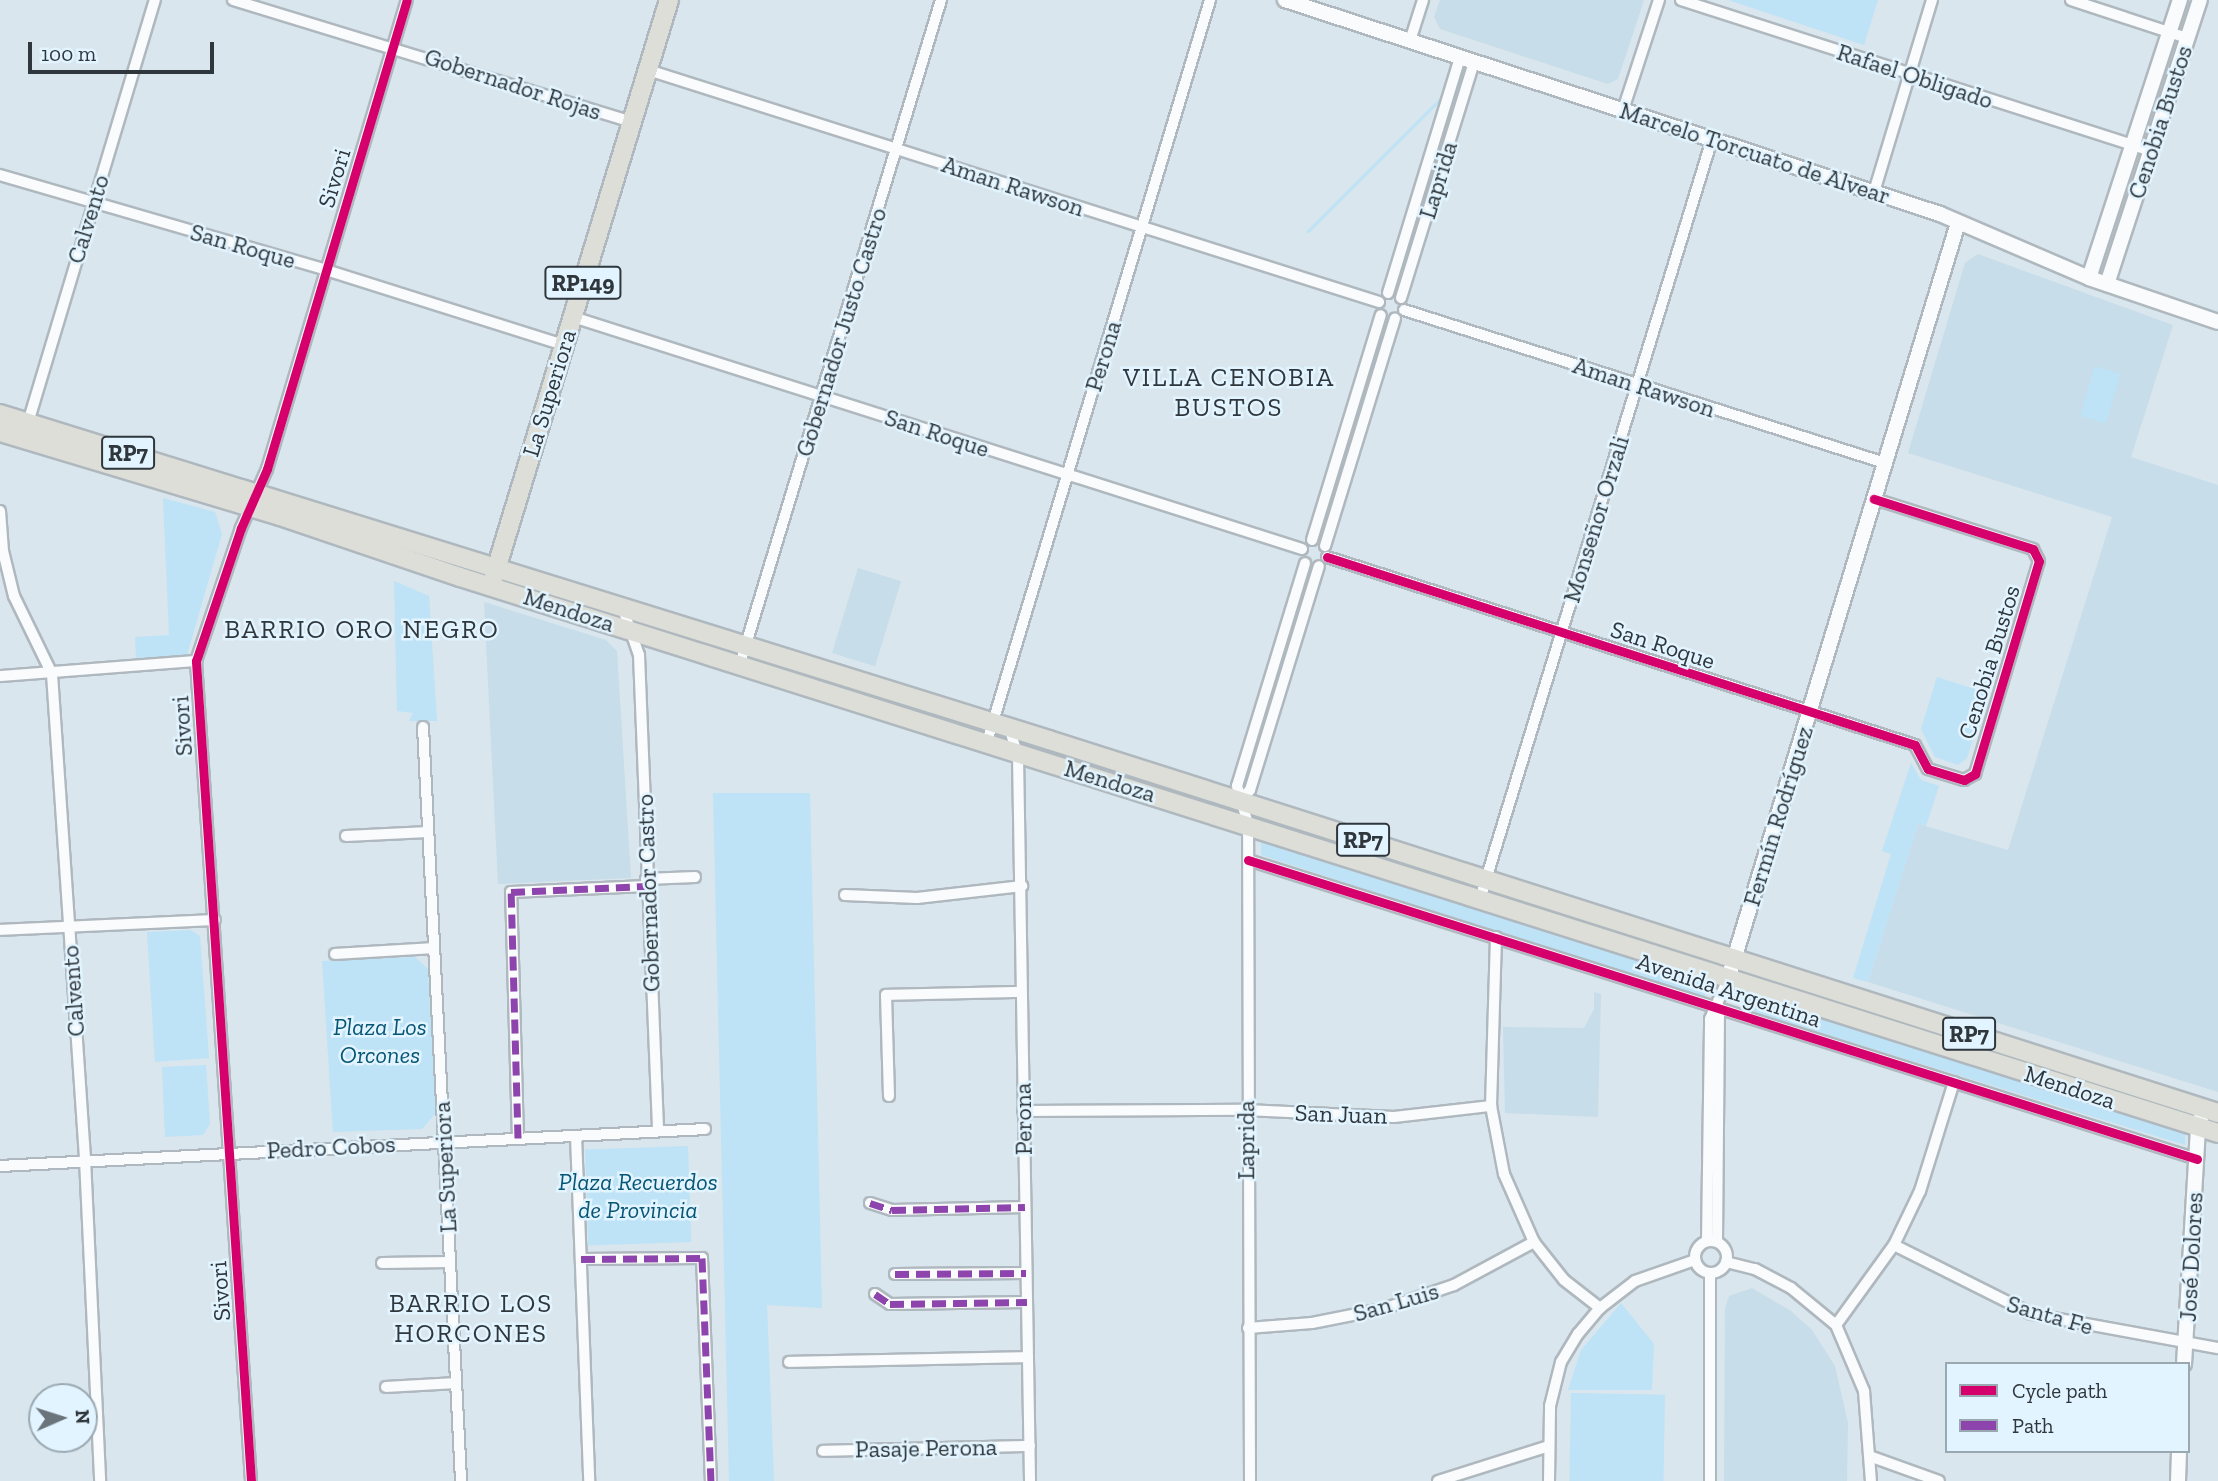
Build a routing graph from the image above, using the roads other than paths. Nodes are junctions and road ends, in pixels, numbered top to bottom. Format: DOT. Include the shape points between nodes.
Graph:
graph roads {
  1 [pos="155,0"];
  2 [pos="233,0"];
  3 [pos="407,0"];
  4 [pos="669,0"];
  5 [pos="941,0"];
  6 [pos="1210,0"];
  7 [pos="1285,0"];
  8 [pos="1423,0"];
  9 [pos="1659,0"];
  10 [pos="1681,0"];
  11 [pos="1932,0"];
  12 [pos="2071,0"];
  13 [pos="2180,0"];
  14 [pos="2200,0"];
  15 [pos="2169,32"];
  16 [pos="2187,38"];
  17 [pos="1410,41"];
  18 [pos="393,46"];
  19 [pos="1467,60"];
  20 [pos="648,70"];
  21 [pos="1910,74"];
  22 [pos="1623,110"];
  23 [pos="632,122"];
  24 [pos="1712,139"];
  25 [pos="2133,145"];
  26 [pos="896,149"];
  27 [pos="2150,151"];
  28 [pos="0,175"];
  29 [pos="1874,192"];
  30 [pos="93,203"];
  31 [pos="1958,223"];
  32 [pos="1142,227"];
  33 [pos="326,270"];
  34 [pos="2089,278"];
  35 [pos="2107,284"];
  36 [pos="1388,293"];
  37 [pos="1401,298"];
  38 [pos="1379,302"];
  39 [pos="1404,310"];
  40 [pos="1381,315"];
  41 [pos="573,317"];
  42 [pos="1395,319"];
  43 [pos="2218,323"];
  44 [pos="564,345"];
  45 [pos="1637,384"];
  46 [pos="821,396"];
  47 [pos="0,414"];
  48 [pos="25,431"];
  49 [pos="0,432"];
  50 [pos="1885,463"];
  51 [pos="1067,475"];
  52 [pos="1874,499"];
  53 [pos="253,500"];
  54 [pos="0,511"];
  55 [pos="1312,540"];
  56 [pos="1302,550"];
  57 [pos="1324,556"];
  58 [pos="1305,563"];
  59 [pos="497,566"];
  60 [pos="491,586"];
  61 [pos="622,606"];
  62 [pos="672,621"];
  63 [pos="631,630"];
  64 [pos="1562,632"];
  65 [pos="656,638"];
  66 [pos="746,645"];
  67 [pos="639,655"];
  68 [pos="196,661"];
  69 [pos="740,664"];
  70 [pos="52,674"];
  71 [pos="0,676"];
  72 [pos="1809,711"];
  73 [pos="995,720"];
  74 [pos="423,727"];
  75 [pos="958,733"];
  76 [pos="1049,740"];
  77 [pos="987,742"];
  78 [pos="1019,754"];
  79 [pos="1975,774"];
  80 [pos="1240,800"];
  81 [pos="1248,824"];
  82 [pos="428,832"];
  83 [pos="346,836"];
  84 [pos="1248,860"];
  85 [pos="695,877"];
  86 [pos="1486,880"];
  87 [pos="647,882"];
  88 [pos="1022,886"];
  89 [pos="845,895"];
  90 [pos="1480,899"];
  91 [pos="215,920"];
  92 [pos="68,927"];
  93 [pos="0,930"];
  94 [pos="1496,937"];
  95 [pos="434,948"];
  96 [pos="335,954"];
  97 [pos="1734,959"];
  98 [pos="1728,979"];
  99 [pos="1021,992"];
  100 [pos="1719,1007"];
  101 [pos="1954,1082"];
  102 [pos="889,1096"];
  103 [pos="1491,1106"];
  104 [pos="1246,1110"];
  105 [pos="2211,1110"];
  106 [pos="1023,1111"];
  107 [pos="2198,1127"];
  108 [pos="705,1129"];
  109 [pos="658,1131"];
  110 [pos="2218,1133"];
  111 [pos="576,1136"];
  112 [pos="518,1138"];
  113 [pos="443,1142"];
  114 [pos="231,1152"];
  115 [pos="85,1159"];
  116 [pos="2197,1159"];
  117 [pos="0,1166"];
  118 [pos="870,1203"];
  119 [pos="1025,1207"];
  120 [pos="1712,1241"];
  121 [pos="1534,1242"];
  122 [pos="1894,1245"];
  123 [pos="581,1259"];
  124 [pos="1695,1260"];
  125 [pos="449,1262"];
  126 [pos="1726,1262"];
  127 [pos="382,1263"];
  128 [pos="1026,1273"];
  129 [pos="1710,1273"];
  130 [pos="895,1274"];
  131 [pos="876,1294"];
  132 [pos="1027,1303"];
  133 [pos="1600,1308"];
  134 [pos="1836,1325"];
  135 [pos="1248,1328"];
  136 [pos="2186,1340"];
  137 [pos="2218,1348"];
  138 [pos="1028,1357"];
  139 [pos="789,1362"];
  140 [pos="2185,1362"];
  141 [pos="456,1383"];
  142 [pos="386,1387"];
  143 [pos="1030,1446"];
  144 [pos="1549,1446"];
  145 [pos="823,1451"];
  146 [pos="2179,1453"];
  147 [pos="1872,1457"];
  148 [pos="100,1481"];
  149 [pos="251,1481"];
  150 [pos="461,1481"];
  151 [pos="589,1481"];
  152 [pos="711,1481"];
  153 [pos="1030,1481"];
  154 [pos="1251,1481"];
  155 [pos="1438,1481"];
  156 [pos="1549,1481"];
  157 [pos="1710,1481"];
  158 [pos="1871,1481"];
  159 [pos="1939,1481"];
  160 [pos="2178,1481"];
  1 -- 30 [label="street, Calvento"];
  2 -- 18 [label="street, Gobernador Rojas"];
  3 -- 18 [label="street, Sivori"];
  4 -- 20 [label="main road, La Superiora / RP149"];
  5 -- 26 [label="street, Gobernador Justo Castro"];
  6 -- 32 [label="street, Perona"];
  7 -- 17 [label="street, Marcelo Torcuato de Alvear"];
  8 -- 17 [label="street"];
  9 -- 22 [label="street"];
  10 -- 21 [label="street, Rafael Obligado"];
  11 -- 21 [label="street"];
  12 -- 15 [label="street"];
  13 -- 15 [label="street, Cenobia Bustos"];
  14 -- 16 [label="street, Cenobia Bustos"];
  15 -- 16 [label="street"];
  15 -- 25 [label="street, Cenobia Bustos"];
  16 -- 27 [label="street, Cenobia Bustos"];
  17 -- 19 [label="street, Marcelo Torcuato de Alvear"];
  18 -- 23 [label="street, Gobernador Rojas"];
  18 -- 33 [label="street, Sivori"];
  19 -- 22 [label="street, Marcelo Torcuato de Alvear"];
  19 -- 36 [label="street, Laprida"];
  19 -- 37 [label="street, Laprida"];
  20 -- 23 [label="main road, La Superiora / RP149"];
  20 -- 26 [label="street, Aman Rawson"];
  21 -- 25 [label="street, Rafael Obligado"];
  21 -- 29 [label="street"];
  22 -- 24 [label="street, Marcelo Torcuato de Alvear"];
  23 -- 41 [label="main road, La Superiora / RP149"];
  24 -- 29 [label="street, Marcelo Torcuato de Alvear"];
  24 -- 45 [label="street, Monseñor Orzali"];
  25 -- 27 [label="street, Rafael Obligado"];
  25 -- 34 [label="street, Cenobia Bustos"];
  26 -- 32 [label="street, Aman Rawson"];
  26 -- 46 [label="street, Gobernador Justo Castro"];
  27 -- 35 [label="street, Cenobia Bustos"];
  28 -- 30 [label="street, San Roque"];
  29 -- 31 [label="street, Marcelo Torcuato de Alvear"];
  30 -- 33 [label="street, San Roque"];
  30 -- 48 [label="street, Calvento"];
  31 -- 34 [label="street, Marcelo Torcuato de Alvear"];
  31 -- 50 [label="street, Fermín Rodríguez"];
  32 -- 38 [label="street, Aman Rawson"];
  32 -- 51 [label="street, Perona"];
  33 -- 44 [label="street, San Roque"];
  33 -- 53 [label="street, Sivori"];
  34 -- 35 [label="street, Marcelo Torcuato de Alvear"];
  35 -- 43 [label="street, Marcelo Torcuato de Alvear"];
  36 -- 37 [label="street"];
  36 -- 38 [label="street"];
  37 -- 39 [label="street"];
  38 -- 40 [label="street"];
  39 -- 42 [label="street"];
  39 -- 45 [label="street, Aman Rawson"];
  40 -- 42 [label="street"];
  40 -- 55 [label="street"];
  41 -- 44 [label="main road, La Superiora / RP149"];
  41 -- 46 [label="street, San Roque"];
  42 -- 57 [label="street"];
  44 -- 59 [label="main road, La Superiora / RP149"];
  45 -- 50 [label="street, Aman Rawson"];
  45 -- 64 [label="street, Monseñor Orzali"];
  46 -- 51 [label="street, San Roque"];
  46 -- 66 [label="street, Gobernador Justo Castro"];
  47 -- 48 [label="main road, Mendoza / RP7"];
  48 -- 49 [label="main road, Mendoza / RP7"];
  48 -- 53 [label="main road, Mendoza / RP7"];
  50 -- 52 [label="street, Fermín Rodríguez"];
  51 -- 56 [label="street, San Roque"];
  51 -- 73 [label="street, Perona"];
  52 -- 72 [label="street, Fermín Rodríguez"];
  52 -- 79 [label="street, Cenobia Bustos" via="2033,549 2039,561"];
  53 -- 59 [label="main road, Mendoza / RP7"];
  53 -- 60 [label="main road, Mendoza / RP7"];
  53 -- 68 [label="street, Sivori"];
  54 -- 70 [label="street, Calvento" via="3,551 14,596"];
  55 -- 56 [label="street"];
  55 -- 57 [label="street"];
  56 -- 58 [label="street"];
  57 -- 58 [label="street"];
  57 -- 64 [label="street, San Roque"];
  57 -- 80 [label="street" via="1250,790"];
  58 -- 80 [label="street, Laprida" via="1237,786"];
  59 -- 60 [label="main road, La Superiora / RP149"];
  59 -- 61 [label="main road, Mendoza / RP7"];
  60 -- 63 [label="main road, Mendoza / RP7"];
  61 -- 62 [label="main road, Mendoza / RP7"];
  61 -- 63 [label="street, Gobernador Castro"];
  62 -- 65 [label="street"];
  62 -- 66 [label="main road, Mendoza / RP7"];
  63 -- 65 [label="main road, Mendoza / RP7"];
  63 -- 67 [label="street, Gobernador Castro"];
  64 -- 72 [label="street, San Roque"];
  64 -- 86 [label="street, Monseñor Orzali"];
  65 -- 67 [label="street"];
  65 -- 69 [label="main road, Mendoza / RP7"];
  66 -- 69 [label="street, Gobernador Justo Castro"];
  66 -- 73 [label="main road, Mendoza / RP7"];
  67 -- 87 [label="street, Gobernador Castro"];
  68 -- 70 [label="street"];
  68 -- 91 [label="street, Sivori"];
  69 -- 75 [label="main road, Mendoza / RP7"];
  70 -- 71 [label="street"];
  70 -- 92 [label="street, Calvento"];
  72 -- 79 [label="street, San Roque" via="1915,745 1928,769 1964,780"];
  72 -- 97 [label="street, Fermín Rodríguez"];
  73 -- 75 [label="street"];
  73 -- 76 [label="main road, Mendoza / RP7"];
  73 -- 77 [label="street, Perona"];
  73 -- 78 [label="street, Perona"];
  74 -- 82 [label="street, La Superiora"];
  75 -- 77 [label="main road, Mendoza / RP7"];
  76 -- 78 [label="street"];
  76 -- 80 [label="main road, Mendoza / RP7"];
  77 -- 78 [label="main road, Mendoza / RP7"];
  78 -- 81 [label="main road, Mendoza / RP7"];
  78 -- 88 [label="street, Perona"];
  80 -- 81 [label="street, Laprida"];
  80 -- 86 [label="main road, Mendoza / RP7"];
  81 -- 84 [label="street, Laprida"];
  81 -- 90 [label="main road, Mendoza / RP7"];
  82 -- 83 [label="street"];
  82 -- 95 [label="street, La Superiora"];
  84 -- 94 [label="street, Avenida Argentina"];
  84 -- 104 [label="street, Laprida"];
  85 -- 87 [label="street"];
  86 -- 90 [label="street, Monseñor Orzali"];
  86 -- 97 [label="main road, Mendoza / RP7"];
  87 -- 109 [label="street, Gobernador Castro"];
  87 -- 112 [label="street" via="511,892"];
  88 -- 89 [label="street" via="917,898"];
  88 -- 99 [label="street, Perona"];
  90 -- 98 [label="main road, Mendoza / RP7"];
  91 -- 92 [label="street"];
  91 -- 114 [label="street, Sivori"];
  92 -- 93 [label="street"];
  92 -- 115 [label="street, Calvento"];
  94 -- 100 [label="street, Avenida Argentina"];
  94 -- 103 [label="street"];
  95 -- 96 [label="street"];
  95 -- 113 [label="street, La Superiora"];
  97 -- 98 [label="street, Fermín Rodríguez"];
  97 -- 105 [label="main road, Mendoza / RP7"];
  98 -- 100 [label="street, Fermín Rodríguez"];
  98 -- 107 [label="main road, Mendoza / RP7"];
  99 -- 102 [label="street" via="886,995"];
  99 -- 106 [label="street, Perona"];
  100 -- 101 [label="street, Avenida Argentina"];
  100 -- 120 [label="street, Fermín Rodríguez"];
  101 -- 116 [label="street, Avenida Argentina"];
  101 -- 122 [label="street" via="1920,1191"];
  103 -- 104 [label="street, San Juan" via="1394,1117"];
  103 -- 121 [label="street" via="1504,1174"];
  104 -- 106 [label="street, San Juan"];
  104 -- 135 [label="street, Laprida"];
  105 -- 107 [label="street, José Dolores"];
  106 -- 119 [label="street, Perona"];
  107 -- 110 [label="main road, Mendoza / RP7"];
  107 -- 116 [label="street, José Dolores"];
  108 -- 109 [label="street, Pedro Cobos"];
  109 -- 111 [label="street, Pedro Cobos"];
  111 -- 112 [label="street, Pedro Cobos"];
  111 -- 123 [label="street"];
  112 -- 113 [label="street, Pedro Cobos"];
  113 -- 114 [label="street, Pedro Cobos"];
  113 -- 125 [label="street, La Superiora"];
  114 -- 115 [label="street, Pedro Cobos"];
  114 -- 149 [label="street, Sivori"];
  115 -- 117 [label="street, Pedro Cobos"];
  115 -- 148 [label="street, Calvento"];
  116 -- 136 [label="street, José Dolores"];
  118 -- 119 [label="street" via="892,1210"];
  119 -- 128 [label="street, Perona"];
  120 -- 124 [label="street" via="1696,1249"];
  120 -- 126 [label="street" via="1726,1251"];
  121 -- 133 [label="street" via="1564,1280"];
  121 -- 135 [label="street, San Luis" via="1454,1285 1383,1309 1312,1323"];
  122 -- 134 [label="street"];
  122 -- 136 [label="street, Santa Fe" via="2032,1314 2114,1332"];
  123 -- 151 [label="street"];
  123 -- 152 [label="street" via="702,1258"];
  124 -- 129 [label="street"];
  124 -- 133 [label="street" via="1635,1281"];
  125 -- 127 [label="street"];
  125 -- 141 [label="street, La Superiora"];
  126 -- 129 [label="street"];
  126 -- 134 [label="street" via="1755,1269 1791,1288"];
  128 -- 130 [label="street"];
  128 -- 132 [label="street, Perona"];
  129 -- 157 [label="street"];
  131 -- 132 [label="street" via="890,1304"];
  132 -- 138 [label="street, Perona"];
  133 -- 144 [label="street" via="1561,1362 1550,1406"];
  134 -- 147 [label="street" via="1864,1391"];
  135 -- 154 [label="street, Laprida"];
  136 -- 137 [label="street, Santa Fe"];
  136 -- 140 [label="street, José Dolores"];
  138 -- 139 [label="street"];
  138 -- 143 [label="street, Perona"];
  141 -- 142 [label="street"];
  141 -- 150 [label="street, La Superiora"];
  143 -- 145 [label="street, Pasaje Perona"];
  143 -- 153 [label="street, Perona"];
  144 -- 155 [label="street"];
  144 -- 156 [label="street"];
  146 -- 160 [label="street"];
  147 -- 158 [label="street"];
  147 -- 159 [label="street"];
}
